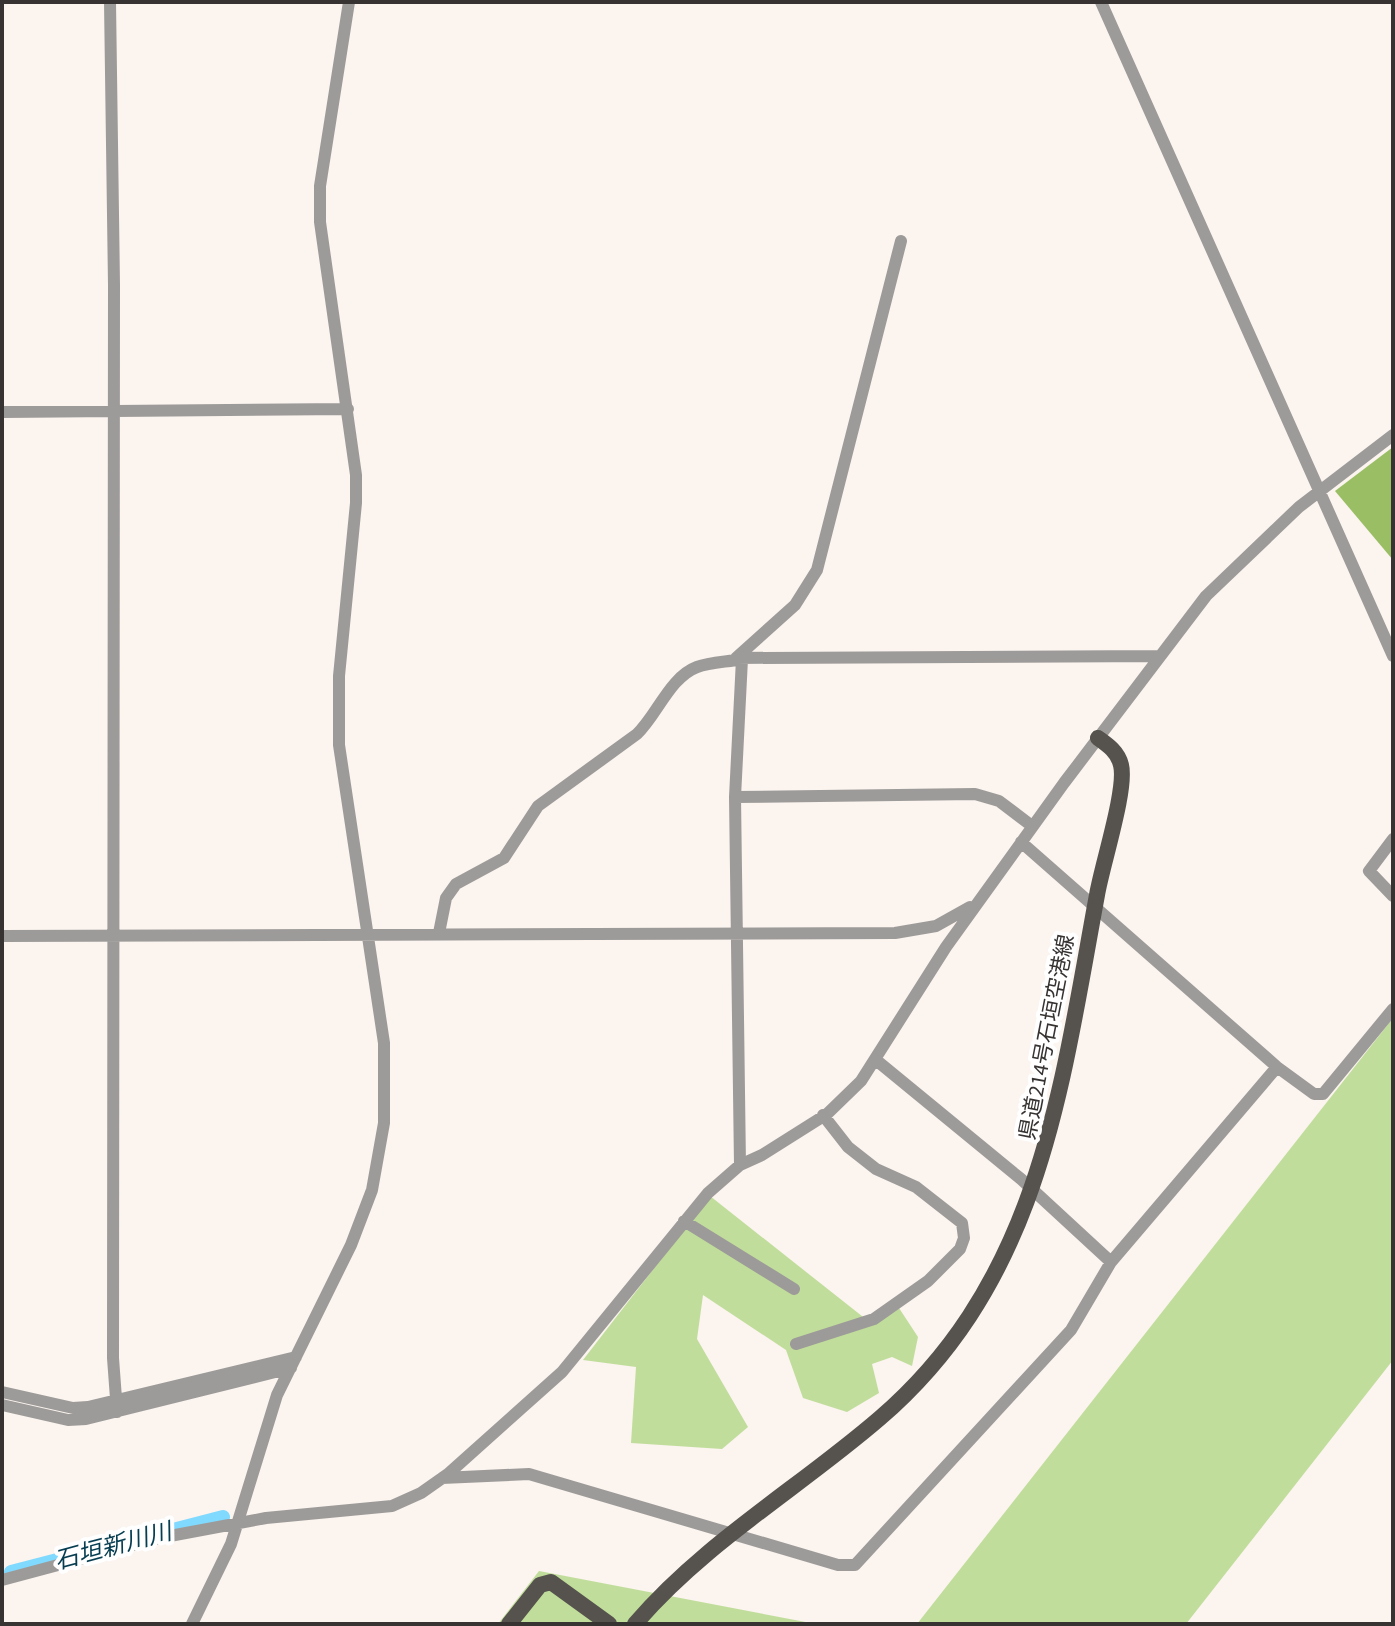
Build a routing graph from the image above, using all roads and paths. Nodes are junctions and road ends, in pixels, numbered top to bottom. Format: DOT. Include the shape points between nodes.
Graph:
graph roads {
  1 [pos="110,2"];
  2 [pos="349,2"];
  3 [pos="1101,2"];
  4 [pos="901,241"];
  5 [pos="348,409"];
  6 [pos="112,411"];
  7 [pos="2,412"];
  8 [pos="1393,435"];
  9 [pos="1318,493"];
  10 [pos="1160,656"];
  11 [pos="1393,656"];
  12 [pos="739,658"];
  13 [pos="1098,738"];
  14 [pos="735,797"];
  15 [pos="1032,826"];
  16 [pos="1393,839"];
  17 [pos="1021,842"];
  18 [pos="1393,896"];
  19 [pos="979,900"];
  20 [pos="1094,909"];
  21 [pos="369,933"];
  22 [pos="439,933"];
  23 [pos="736,934"];
  24 [pos="114,935"];
  25 [pos="2,936"];
  26 [pos="1393,1009"];
  27 [pos="876,1060"];
  28 [pos="1277,1067"];
  29 [pos="823,1115"];
  30 [pos="740,1165"];
  31 [pos="1033,1190"];
  32 [pos="684,1221"];
  33 [pos="1111,1262"];
  34 [pos="794,1289"];
  35 [pos="796,1344"];
  36 [pos="293,1363"];
  37 [pos="2,1392"];
  38 [pos="2,1405"];
  39 [pos="116,1406"];
  40 [pos="441,1479"];
  41 [pos="238,1523"];
  42 [pos="732,1535"];
  43 [pos="2,1580"];
  44 [pos="192,1624"];
  45 [pos="509,1624"];
  46 [pos="609,1624"];
  47 [pos="635,1624"];
  1 -- 6 [label="street"];
  2 -- 5 [label="street" via="320,186 322,251"];
  3 -- 9 [label="street"];
  4 -- 12 [label="street" via="817,570 795,605"];
  5 -- 6 [label="street"];
  5 -- 21 [label="street" via="356,503 339,676 339,745"];
  6 -- 7 [label="street"];
  6 -- 24 [label="street"];
  8 -- 9 [label="street"];
  9 -- 10 [label="street" via="1241,559"];
  9 -- 11 [label="street"];
  10 -- 12 [label="street"];
  10 -- 13 [label="street"];
  12 -- 14 [label="street"];
  12 -- 22 [label="street" via="696,667 681,677 651,722 538,806 511,852 456,884 446,898"];
  13 -- 15 [label="street"];
  13 -- 20 [label="main road, 県道214号石垣空港線" via="1121,761 1123,777"];
  14 -- 15 [label="street" via="975,794 999,801"];
  14 -- 23 [label="street"];
  15 -- 17 [label="street"];
  16 -- 18 [label="street" via="1369,871"];
  17 -- 19 [label="street"];
  17 -- 20 [label="street"];
  19 -- 23 [label="street" via="950,921 917,931"];
  19 -- 27 [label="street"];
  20 -- 28 [label="street"];
  20 -- 31 [label="main road, 県道214号石垣空港線" via="1059,1103"];
  21 -- 22 [label="street"];
  21 -- 24 [label="street"];
  21 -- 36 [label="street" via="384,1043 380,1151 351,1245"];
  22 -- 23 [label="street"];
  23 -- 30 [label="street"];
  24 -- 25 [label="street"];
  24 -- 39 [label="street"];
  26 -- 28 [label="street" via="1323,1094 1314,1094"];
  27 -- 29 [label="street"];
  27 -- 31 [label="street"];
  28 -- 33 [label="street"];
  29 -- 30 [label="street"];
  29 -- 35 [label="street" via="848,1147 876,1169 916,1187 962,1223 964,1238 928,1281 874,1319"];
  30 -- 32 [label="street"];
  31 -- 33 [label="street"];
  31 -- 42 [label="main road, 県道214号石垣空港線" via="1001,1263 932,1366 882,1417"];
  32 -- 34 [label="street"];
  32 -- 40 [label="street" via="562,1372"];
  33 -- 42 [label="street" via="1071,1330 860,1562 838,1565"];
  36 -- 39 [label="street"];
  36 -- 41 [label="street" via="277,1395"];
  37 -- 39 [label="street" via="73,1408"];
  38 -- 39 [label="street" via="68,1420"];
  40 -- 41 [label="street" via="392,1506"];
  40 -- 42 [label="street" via="529,1474"];
  41 -- 43 [label="street"];
  41 -- 44 [label="street"];
  42 -- 47 [label="main road, 県道214号石垣空港線" via="678,1579"];
  45 -- 46 [label="main road" via="540,1585 551,1582"];
}
